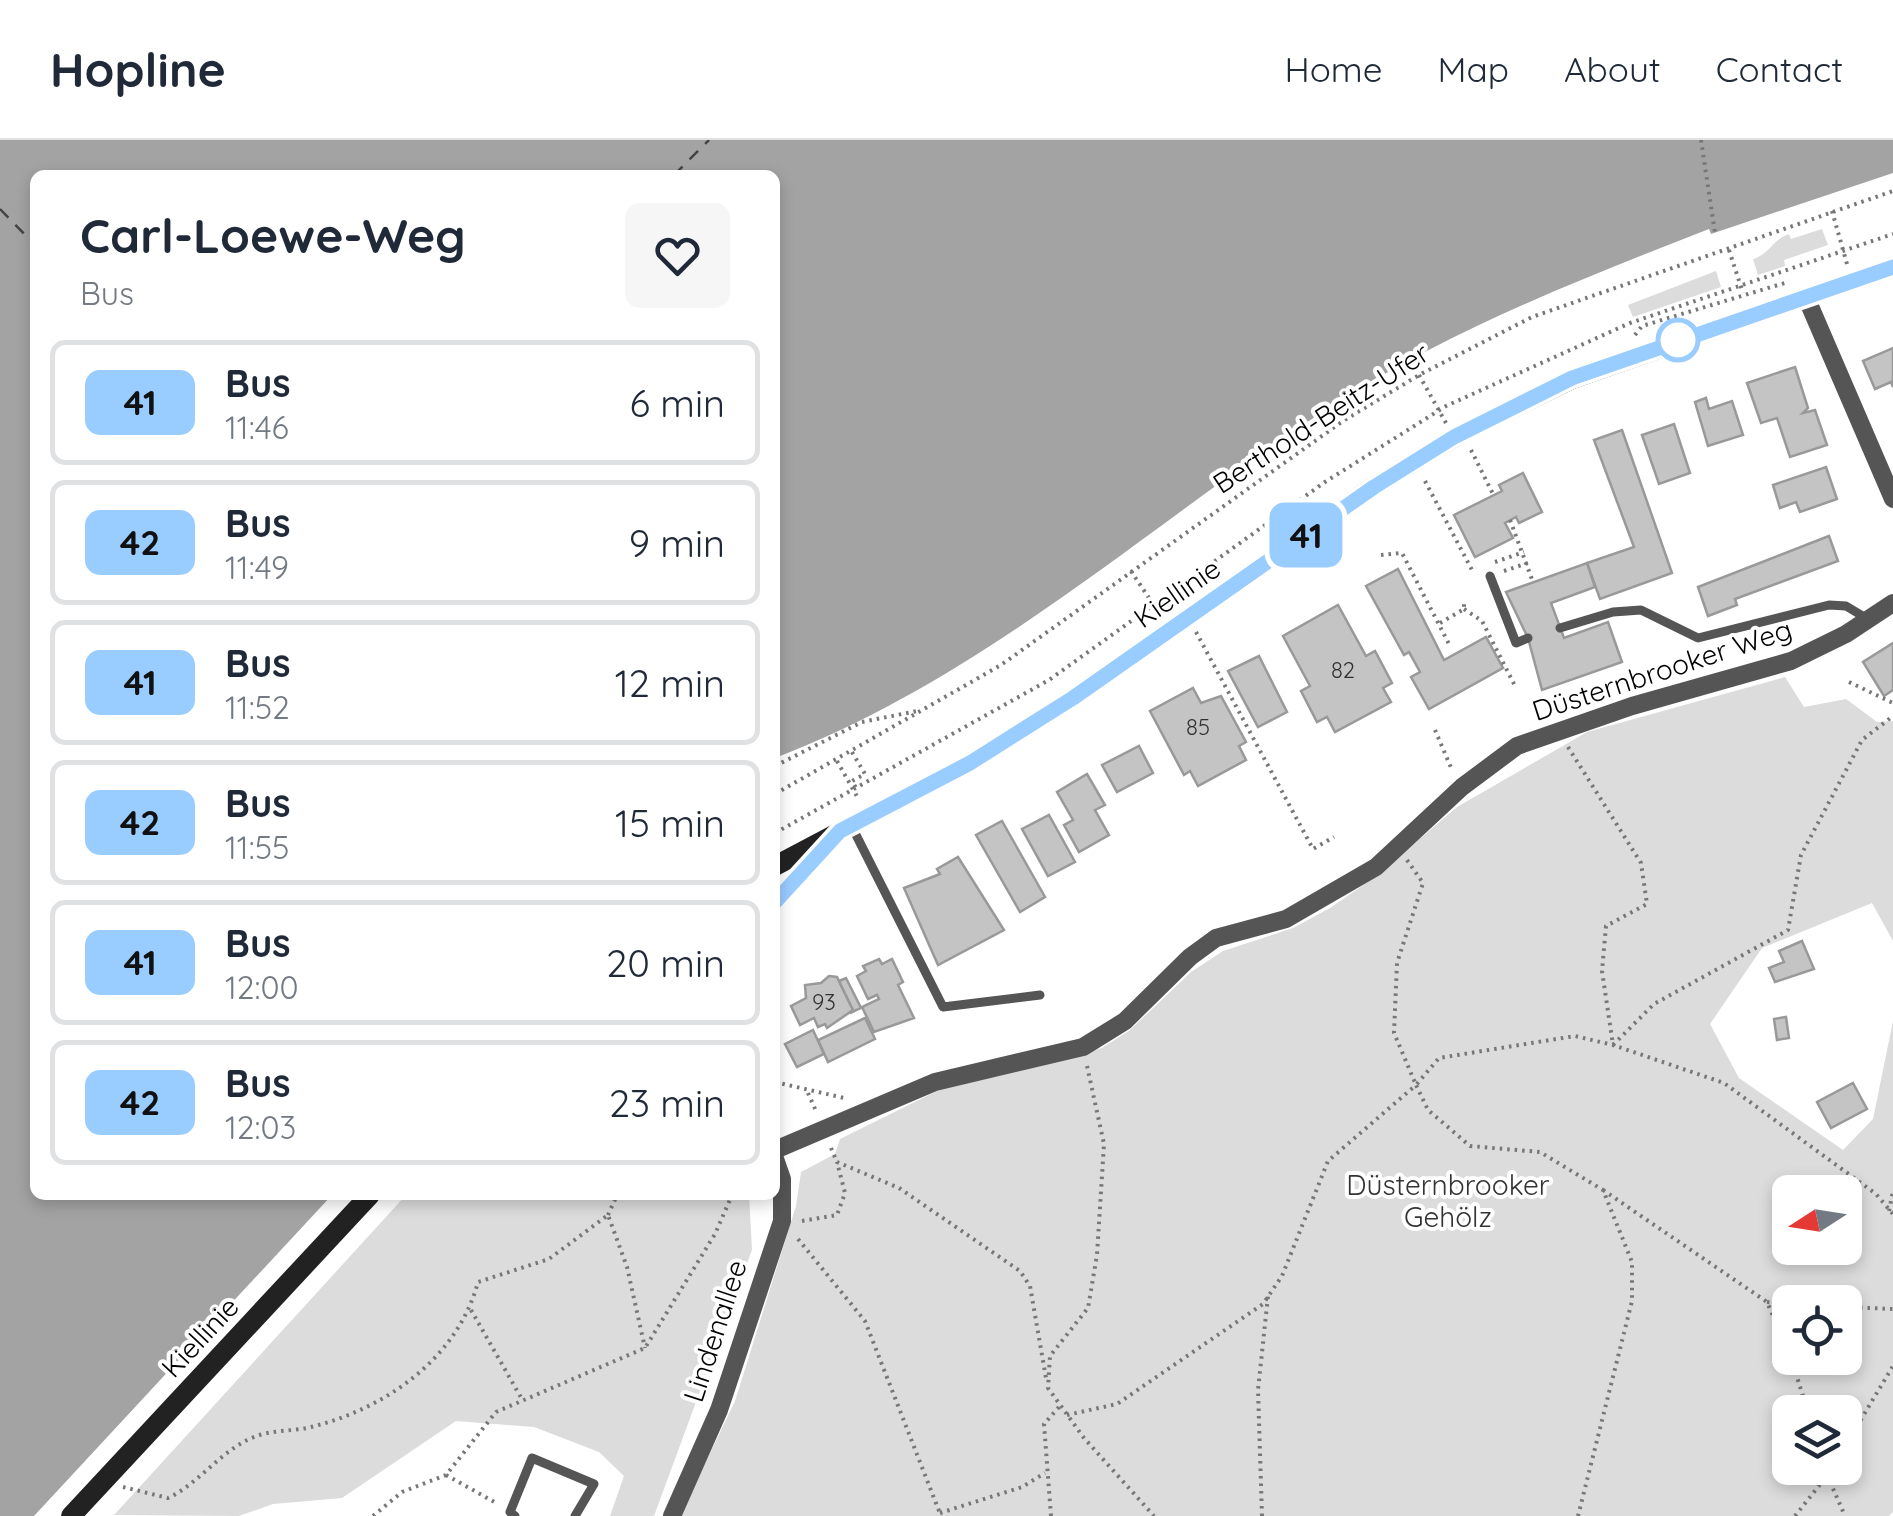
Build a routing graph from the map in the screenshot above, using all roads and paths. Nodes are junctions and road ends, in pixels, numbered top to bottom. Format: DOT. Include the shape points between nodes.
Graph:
graph roads {
  1 [pos="1700,140"];
  2 [pos="1893,191"];
  3 [pos="1832,211"];
  4 [pos="1714,233"];
  5 [pos="1728,248"];
  6 [pos="1893,268"];
  7 [pos="1852,281"];
  8 [pos="1743,293"];
  9 [pos="1801,298"];
  10 [pos="1643,352"];
  11 [pos="1418,375"];
  12 [pos="1439,412"];
  13 [pos="1462,432"];
  14 [pos="1415,461"];
  15 [pos="1494,496"];
  16 [pos="1893,499"];
  17 [pos="1510,520"];
  18 [pos="1524,552"];
  19 [pos="1382,555"];
  20 [pos="1515,555"];
  21 [pos="1528,563"];
  22 [pos="1515,567"];
  23 [pos="1131,571"];
  24 [pos="1490,576"];
  25 [pos="1533,582"];
  26 [pos="1893,603"];
  27 [pos="1154,605"];
  28 [pos="1189,619"];
  29 [pos="1868,620"];
  30 [pos="1440,623"];
  31 [pos="1560,628"];
  32 [pos="1528,638"];
  33 [pos="1450,646"];
  34 [pos="1849,682"];
  35 [pos="1515,686"];
  36 [pos="1893,702"];
  37 [pos="922,710"];
  38 [pos="1893,716"];
  39 [pos="1435,730"];
  40 [pos="1559,732"];
  41 [pos="852,752"];
  42 [pos="837,761"];
  43 [pos="780,763"];
  44 [pos="1462,787"];
  45 [pos="780,791"];
  46 [pos="845,828"];
  47 [pos="1334,836"];
  48 [pos="1399,848"];
  49 [pos="780,863"];
  50 [pos="780,897"];
  51 [pos="1040,995"];
  52 [pos="1613,1045"];
  53 [pos="1083,1046"];
  54 [pos="780,1084"];
  55 [pos="1416,1085"];
  56 [pos="866,1112"];
  57 [pos="824,1131"];
  58 [pos="780,1148"];
  59 [pos="837,1162"];
  60 [pos="780,1174"];
  61 [pos="1603,1190"];
  62 [pos="1893,1191"];
  63 [pos="365,1200"];
  64 [pos="615,1200"];
  65 [pos="730,1200"];
  66 [pos="1891,1212"];
  67 [pos="608,1215"];
  68 [pos="784,1222"];
  69 [pos="1268,1296"];
  70 [pos="1767,1302"];
  71 [pos="1772,1302"];
  72 [pos="1862,1308"];
  73 [pos="471,1310"];
  74 [pos="1893,1310"];
  75 [pos="1772,1313"];
  76 [pos="644,1348"];
  77 [pos="1893,1366"];
  78 [pos="1048,1388"];
  79 [pos="524,1401"];
  80 [pos="1060,1405"];
  81 [pos="1067,1414"];
  82 [pos="1862,1418"];
  83 [pos="1045,1473"];
  84 [pos="446,1475"];
  85 [pos="1821,1485"];
  86 [pos="1830,1485"];
  87 [pos="114,1496"];
  88 [pos="513,1514"];
  89 [pos="940,1514"];
  90 [pos="71,1516"];
  91 [pos="373,1516"];
  92 [pos="575,1516"];
  93 [pos="672,1516"];
  94 [pos="1051,1516"];
  95 [pos="1154,1516"];
  96 [pos="1262,1516"];
  97 [pos="1578,1516"];
  98 [pos="1796,1516"];
  99 [pos="1845,1516"];
  1 -- 4 [label="path"];
  2 -- 3 [label="path, Berthold-Beitz-Ufer"];
  3 -- 5 [label="path, Berthold-Beitz-Ufer"];
  3 -- 7 [label="path"];
  5 -- 8 [label="path"];
  5 -- 11 [label="path, Berthold-Beitz-Ufer" via="1532,318"];
  6 -- 7 [label="street, Kiellinie"];
  7 -- 9 [label="street, Kiellinie"];
  8 -- 9 [label="path" via="1785,281"];
  8 -- 10 [label="path" via="1637,328"];
  9 -- 10 [label="street, Kiellinie"];
  9 -- 16 [label="street"];
  10 -- 13 [label="street, Kiellinie"];
  11 -- 12 [label="path"];
  11 -- 23 [label="path, Berthold-Beitz-Ufer"];
  13 -- 14 [label="street, Kiellinie"];
  13 -- 15 [label="path"];
  14 -- 20 [label="path" via="1472,570"];
  14 -- 28 [label="street, Kiellinie"];
  17 -- 18 [label="path"];
  18 -- 20 [label="path"];
  18 -- 21 [label="path"];
  19 -- 30 [label="path" via="1402,552"];
  20 -- 22 [label="path"];
  21 -- 22 [label="path"];
  21 -- 25 [label="path"];
  22 -- 24 [label="path"];
  23 -- 27 [label="path"];
  23 -- 37 [label="path, Berthold-Beitz-Ufer" via="1001,665"];
  24 -- 32 [label="lane" via="1516,642"];
  26 -- 29 [label="street, Düsternbrooker Weg"];
  28 -- 46 [label="street, Kiellinie" via="970,763"];
  28 -- 47 [label="path" via="1313,848"];
  29 -- 31 [label="lane" via="1829,604 1698,638 1631,609"];
  29 -- 40 [label="street, Düsternbrooker Weg" via="1826,646 1752,675"];
  30 -- 33 [label="path"];
  30 -- 35 [label="path" via="1464,606 1482,622"];
  34 -- 36 [label="path"];
  37 -- 41 [label="path, Berthold-Beitz-Ufer"];
  37 -- 43 [label="path, Berthold-Beitz-Ufer" via="862,722"];
  38 -- 52 [label="path" via="1862,740 1800,855 1788,930 1654,1004"];
  39 -- 44 [label="path"];
  40 -- 44 [label="street, Düsternbrooker Weg" via="1517,746"];
  40 -- 52 [label="path" via="1641,863 1647,904 1606,926 1602,971"];
  41 -- 42 [label="path, Berthold-Beitz-Ufer"];
  41 -- 42 [label="path" via="865,774 852,781 855,789"];
  42 -- 45 [label="path, Berthold-Beitz-Ufer"];
  44 -- 48 [label="street, Düsternbrooker Weg"];
  46 -- 49 [label="street, Kiellinie"];
  46 -- 50 [label="street"];
  46 -- 51 [label="lane" via="943,1007"];
  48 -- 53 [label="street, Düsternbrooker Weg" via="1286,919 1216,938 1125,1021"];
  48 -- 55 [label="path" via="1423,884 1396,963 1394,1033"];
  52 -- 55 [label="path" via="1576,1036 1439,1058"];
  52 -- 66 [label="path" via="1724,1084 1876,1194"];
  53 -- 56 [label="street, Düsternbrooker Weg" via="935,1082"];
  53 -- 78 [label="path" via="1104,1144 1097,1255 1088,1308 1050,1356"];
  54 -- 56 [label="path" via="858,1099"];
  55 -- 61 [label="path" via="1428,1110 1470,1146 1540,1152"];
  55 -- 69 [label="path" via="1328,1161"];
  56 -- 57 [label="street, Düsternbrooker Weg"];
  57 -- 58 [label="street, Düsternbrooker Weg"];
  57 -- 59 [label="path"];
  59 -- 68 [label="path" via="844,1193 837,1215"];
  59 -- 78 [label="path" via="899,1188 1020,1271 1030,1286"];
  60 -- 68 [label="street, Lindenallee"];
  61 -- 70 [label="path"];
  61 -- 97 [label="path" via="1632,1262 1632,1302"];
  62 -- 66 [label="path"];
  63 -- 90 [label="street, Kiellinie"];
  64 -- 67 [label="path"];
  65 -- 76 [label="path"];
  67 -- 73 [label="path" via="549,1259 478,1282"];
  67 -- 76 [label="path"];
  68 -- 89 [label="path" via="865,1321"];
  68 -- 93 [label="street, Lindenallee" via="719,1410"];
  69 -- 81 [label="path" via="1116,1404"];
  69 -- 96 [label="path" via="1258,1390"];
  70 -- 71 [label="path"];
  70 -- 75 [label="path"];
  72 -- 74 [label="path"];
  73 -- 79 [label="path"];
  73 -- 87 [label="path" via="432,1363 370,1407 257,1436 168,1498 124,1487"];
  76 -- 79 [label="path"];
  77 -- 82 [label="path"];
  78 -- 80 [label="path"];
  79 -- 84 [label="path" via="496,1412"];
  80 -- 81 [label="path"];
  80 -- 83 [label="path" via="1044,1424"];
  81 -- 95 [label="path"];
  83 -- 89 [label="path"];
  83 -- 94 [label="path"];
  84 -- 88 [label="path"];
  84 -- 91 [label="path" via="402,1492"];
  85 -- 98 [label="path"];
  86 -- 99 [label="path"];
  88 -- 92 [label="lane" via="532,1458 594,1484"];
}
